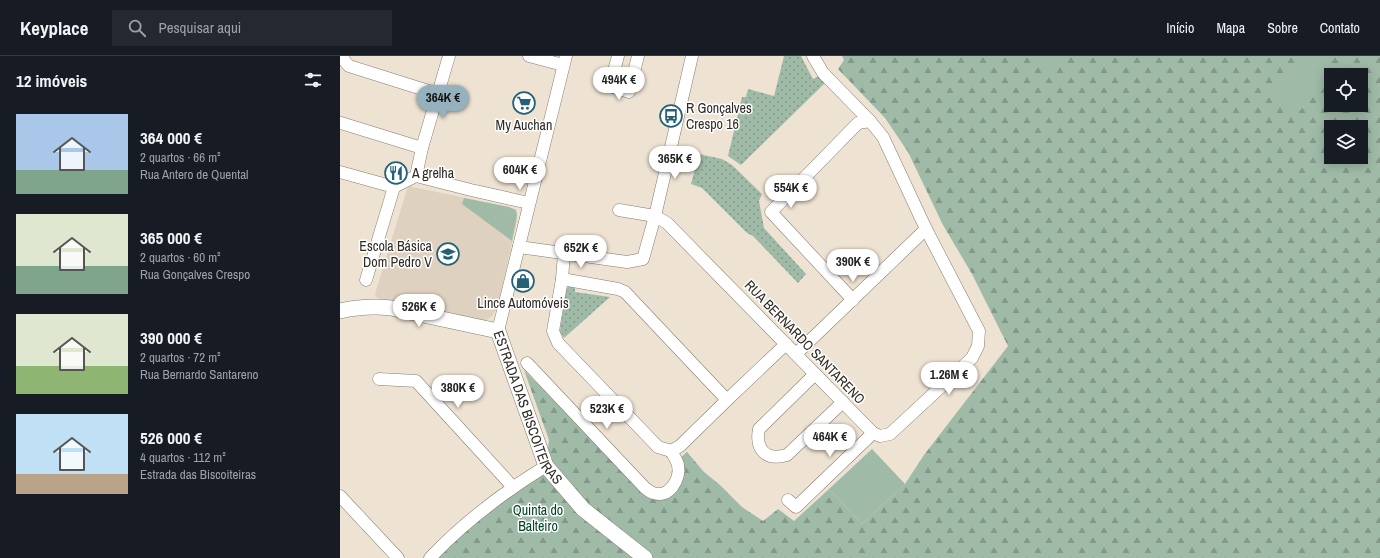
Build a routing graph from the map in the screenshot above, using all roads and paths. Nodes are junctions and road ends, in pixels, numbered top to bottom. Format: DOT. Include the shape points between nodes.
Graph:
graph roads {
  1 [pos="449,56"];
  2 [pos="529,56"];
  3 [pos="618,56"];
  4 [pos="638,56"];
  5 [pos="692,56"];
  6 [pos="813,56"];
  7 [pos="342,59"];
  8 [pos="564,61"];
  9 [pos="438,94"];
  10 [pos="870,121"];
  11 [pos="341,123"];
  12 [pos="422,148"];
  13 [pos="340,172"];
  14 [pos="416,176"];
  15 [pos="394,187"];
  16 [pos="529,203"];
  17 [pos="619,210"];
  18 [pos="655,216"];
  19 [pos="926,229"];
  20 [pos="519,247"];
  21 [pos="564,254"];
  22 [pos="366,280"];
  23 [pos="562,280"];
  24 [pos="853,300"];
  25 [pos="340,311"];
  26 [pos="498,331"];
  27 [pos="786,344"];
  28 [pos="796,354"];
  29 [pos="527,363"];
  30 [pos="815,374"];
  31 [pos="379,379"];
  32 [pos="727,400"];
  33 [pos="843,402"];
  34 [pos="873,433"];
  35 [pos="671,451"];
  36 [pos="546,466"];
  37 [pos="513,486"];
  38 [pos="340,496"];
  39 [pos="788,500"];
  40 [pos="398,558"];
  41 [pos="430,558"];
  42 [pos="645,558"];
  1 -- 9 [label="street"];
  2 -- 8 [label="street"];
  3 -- 4 [label="street" via="610,86 629,92"];
  5 -- 18 [label="street"];
  6 -- 10 [label="street" via="823,73"];
  7 -- 9 [label="street" via="349,66"];
  8 -- 16 [label="street"];
  9 -- 12 [label="street"];
  10 -- 19 [label="street" via="883,137"];
  10 -- 24 [label="street" via="858,123 771,212"];
  11 -- 12 [label="street"];
  12 -- 14 [label="street"];
  13 -- 15 [label="street"];
  14 -- 15 [label="street"];
  14 -- 16 [label="street"];
  15 -- 22 [label="street"];
  16 -- 20 [label="street"];
  17 -- 18 [label="street"];
  18 -- 21 [label="street" via="643,258 627,262"];
  18 -- 27 [label="street, RUA BERNARDO SANTARENO" via="667,223"];
  19 -- 24 [label="street"];
  19 -- 34 [label="street" via="979,331 978,346 972,358 890,434 880,436"];
  20 -- 21 [label="street"];
  20 -- 26 [label="street"];
  21 -- 23 [label="street"];
  23 -- 32 [label="street" via="625,292"];
  23 -- 35 [label="street" via="553,331 558,343 658,447"];
  24 -- 28 [label="street"];
  25 -- 26 [label="street, ESTRADA DAS BISCOITEIRAS" via="359,307 383,307"];
  26 -- 36 [label="street, ESTRADA DAS BISCOITEIRAS"];
  27 -- 28 [label="street, RUA BERNARDO SANTARENO"];
  27 -- 32 [label="street"];
  28 -- 30 [label="street, RUA BERNARDO SANTARENO"];
  29 -- 35 [label="street" via="645,488 654,493 664,493 674,486 678,476 678,465"];
  30 -- 33 [label="street, RUA BERNARDO SANTARENO"];
  30 -- 33 [label="street" via="759,429 759,447 771,457 787,456"];
  31 -- 37 [label="street" via="416,382"];
  32 -- 35 [label="street" via="680,446"];
  33 -- 34 [label="street, RUA BERNARDO SANTARENO"];
  34 -- 39 [label="street" via="796,507"];
  36 -- 37 [label="street"];
  36 -- 42 [label="street, ESTRADA DAS BISCOITEIRAS" via="583,509"];
  37 -- 41 [label="street" via="453,535"];
  38 -- 40 [label="street"];
}
